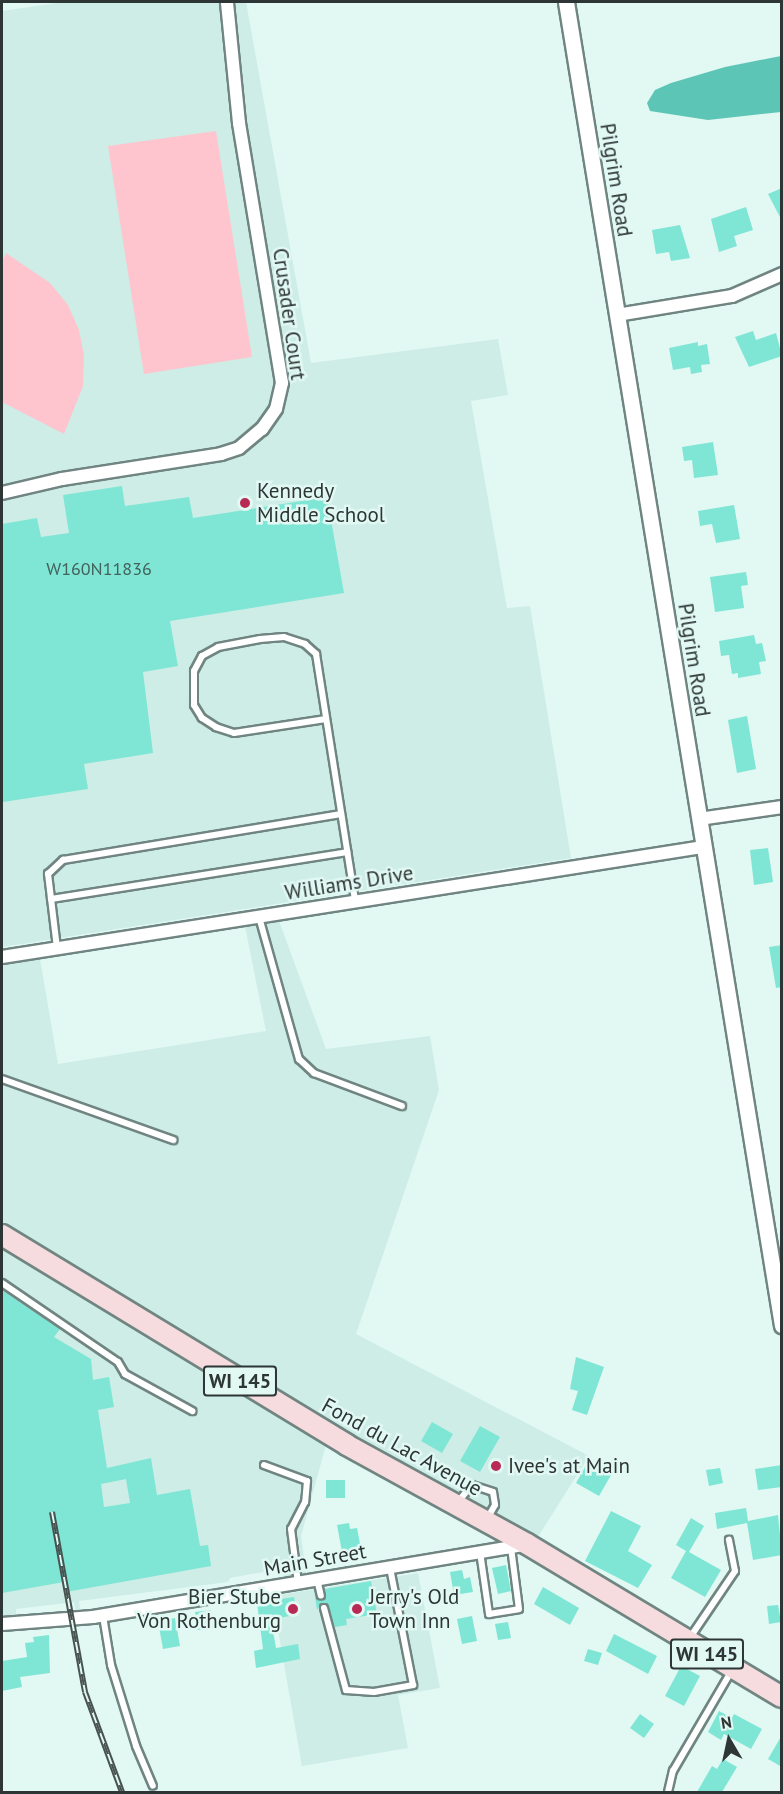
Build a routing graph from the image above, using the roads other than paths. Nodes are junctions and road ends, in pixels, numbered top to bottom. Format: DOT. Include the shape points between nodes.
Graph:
graph roads {
  1 [pos="227,2"];
  2 [pos="566,2"];
  3 [pos="782,274"];
  4 [pos="617,315"];
  5 [pos="2,493"];
  6 [pos="326,719"];
  7 [pos="782,807"];
  8 [pos="341,814"];
  9 [pos="699,819"];
  10 [pos="704,848"];
  11 [pos="347,852"];
  12 [pos="51,899"];
  13 [pos="355,902"];
  14 [pos="259,917"];
  15 [pos="57,948"];
  16 [pos="2,957"];
  17 [pos="2,1079"];
  18 [pos="402,1106"];
  19 [pos="173,1140"];
  20 [pos="2,1235"];
  21 [pos="2,1283"];
  22 [pos="782,1326"];
  23 [pos="192,1411"];
  24 [pos="264,1465"];
  25 [pos="456,1504"];
  26 [pos="486,1521"];
  27 [pos="729,1540"];
  28 [pos="519,1545"];
  29 [pos="480,1552"];
  30 [pos="390,1567"];
  31 [pos="317,1579"];
  32 [pos="298,1582"];
  33 [pos="321,1596"];
  34 [pos="324,1608"];
  35 [pos="103,1615"];
  36 [pos="2,1624"];
  37 [pos="687,1642"];
  38 [pos="732,1670"];
  39 [pos="782,1697"];
  40 [pos="153,1786"];
  41 [pos="668,1792"];
  1 -- 5 [label="street, Crusader Court" via="239,123 282,383 276,409 262,429 239,448 221,454 62,479"];
  2 -- 4 [label="street, Pilgrim Road"];
  3 -- 4 [label="street" via="732,296"];
  4 -- 9 [label="street, Pilgrim Road"];
  6 -- 6 [label="lane" via="316,654 305,644 284,637 218,647 202,656 194,671 194,705 202,718 216,727 234,733"];
  6 -- 8 [label="lane"];
  7 -- 9 [label="street"];
  8 -- 11 [label="lane"];
  8 -- 12 [label="lane" via="63,860 48,874"];
  9 -- 10 [label="street, Pilgrim Road"];
  10 -- 13 [label="street, Williams Drive"];
  10 -- 22 [label="street, Pilgrim Road"];
  11 -- 12 [label="lane"];
  11 -- 13 [label="lane"];
  12 -- 15 [label="lane"];
  13 -- 14 [label="street, Williams Drive"];
  14 -- 15 [label="street, Williams Drive"];
  14 -- 18 [label="lane" via="299,1059 314,1073"];
  15 -- 16 [label="street, Williams Drive"];
  17 -- 19 [label="lane"];
  20 -- 25 [label="main road, Fond du Lac Avenue / WI 145" via="215,1367"];
  21 -- 23 [label="lane" via="118,1362 125,1374"];
  24 -- 32 [label="lane" via="307,1480 305,1502 291,1529"];
  25 -- 26 [label="main road, Fond du Lac Avenue / WI 145"];
  25 -- 26 [label="lane" via="472,1485 486,1488 495,1498"];
  26 -- 28 [label="main road, Fond du Lac Avenue / WI 145"];
  27 -- 37 [label="lane" via="735,1571"];
  28 -- 29 [label="street, Main Street"];
  28 -- 29 [label="lane" via="519,1609 489,1614"];
  28 -- 37 [label="main road, Fond du Lac Avenue / WI 145"];
  29 -- 30 [label="street, Main Street"];
  30 -- 31 [label="street, Main Street"];
  30 -- 34 [label="lane" via="413,1685 374,1692 345,1690"];
  31 -- 32 [label="street, Main Street"];
  31 -- 33 [label="lane"];
  32 -- 35 [label="street, Main Street"];
  35 -- 36 [label="street, Main Street"];
  35 -- 40 [label="lane" via="111,1665"];
  37 -- 38 [label="main road, Fond du Lac Avenue / WI 145"];
  38 -- 39 [label="main road, Fond du Lac Avenue / WI 145"];
  38 -- 41 [label="lane" via="673,1771"];
}
